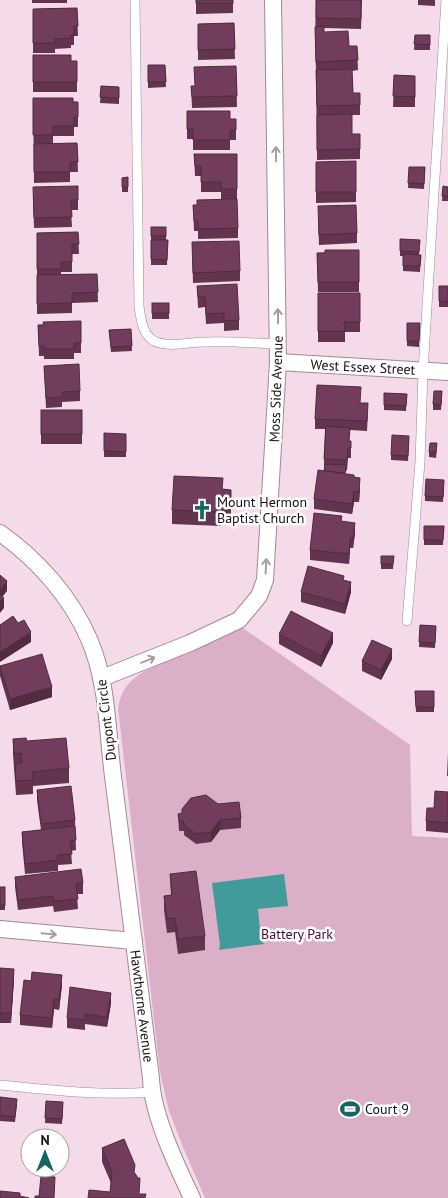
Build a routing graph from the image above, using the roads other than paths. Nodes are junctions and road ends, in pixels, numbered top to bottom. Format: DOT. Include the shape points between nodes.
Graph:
graph roads {
  1 [pos="135,0"];
  2 [pos="273,0"];
  3 [pos="446,0"];
  4 [pos="278,344"];
  5 [pos="278,362"];
  6 [pos="423,371"];
  7 [pos="448,372"];
  8 [pos="0,533"];
  9 [pos="407,621"];
  10 [pos="102,678"];
  11 [pos="0,930"];
  12 [pos="134,941"];
  13 [pos="0,1085"];
  14 [pos="152,1092"];
  15 [pos="192,1198"];
  1 -- 4 [label="lane" via="139,306 146,334 161,343"];
  4 -- 2 [label="street, Moss Side Avenue, one-way"];
  3 -- 6 [label="lane"];
  4 -- 5 [label="street, Moss Side Avenue"];
  5 -- 6 [label="street, West Essex Street"];
  10 -- 5 [label="street, Moss Side Avenue, one-way" via="239,620 259,596 265,580"];
  6 -- 7 [label="street, West Essex Street"];
  6 -- 9 [label="lane" via="420,462"];
  8 -- 10 [label="street, Dupont Circle" via="46,574 70,604 89,639"];
  10 -- 12 [label="street, Dupont Circle"];
  11 -- 12 [label="street, Hawthorne Avenue, one-way"];
  12 -- 14 [label="street, Hawthorne Avenue"];
  13 -- 14 [label="lane" via="80,1092"];
  14 -- 15 [label="street, Hawthorne Avenue" via="172,1155"];
}
